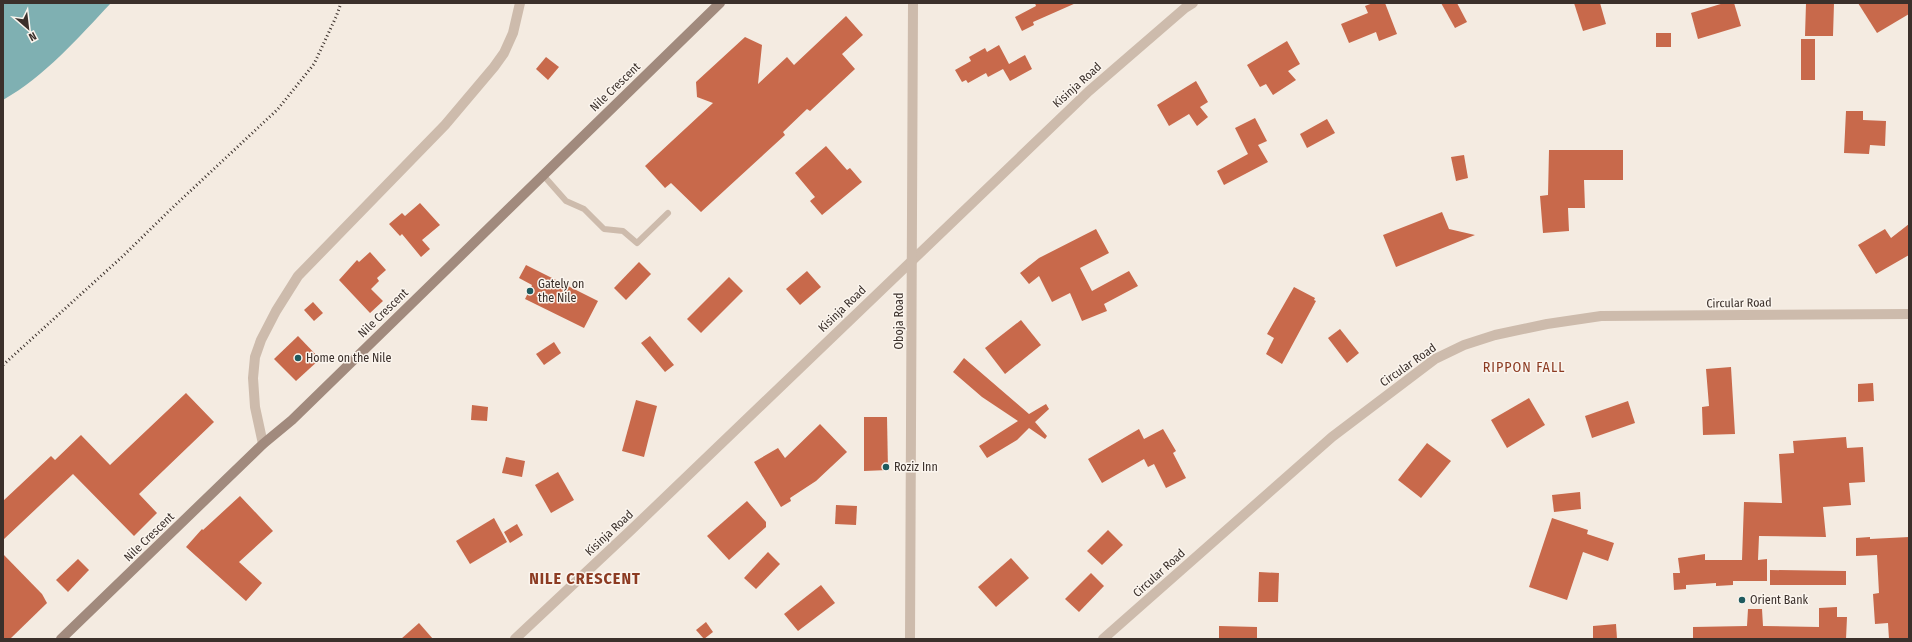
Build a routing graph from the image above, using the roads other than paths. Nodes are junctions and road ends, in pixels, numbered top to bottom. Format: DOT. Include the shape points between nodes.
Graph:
graph roads {
  1 [pos="520,3"];
  2 [pos="720,3"];
  3 [pos="913,3"];
  4 [pos="1193,3"];
  5 [pos="543,175"];
  6 [pos="668,213"];
  7 [pos="912,260"];
  8 [pos="1909,314"];
  9 [pos="263,444"];
  10 [pos="61,639"];
  11 [pos="515,639"];
  12 [pos="910,639"];
  13 [pos="1103,639"];
  1 -- 9 [label="street" via="513,33 494,67 445,125 298,276 276,311 261,340 253,378 254,399"];
  2 -- 5 [label="street, Nile Crescent"];
  3 -- 7 [label="street, Oboja Road"];
  4 -- 7 [label="street, Kisinja Road" via="1089,91"];
  5 -- 6 [label="lane" via="566,201 584,209 604,229 623,231 637,243"];
  5 -- 9 [label="street, Nile Crescent" via="292,420"];
  7 -- 11 [label="street, Kisinja Road"];
  7 -- 12 [label="street, Oboja Road"];
  8 -- 13 [label="street, Circular Road" via="1601,316 1495,335 1464,345 1435,359 1332,437"];
  9 -- 10 [label="street, Nile Crescent"];
}
